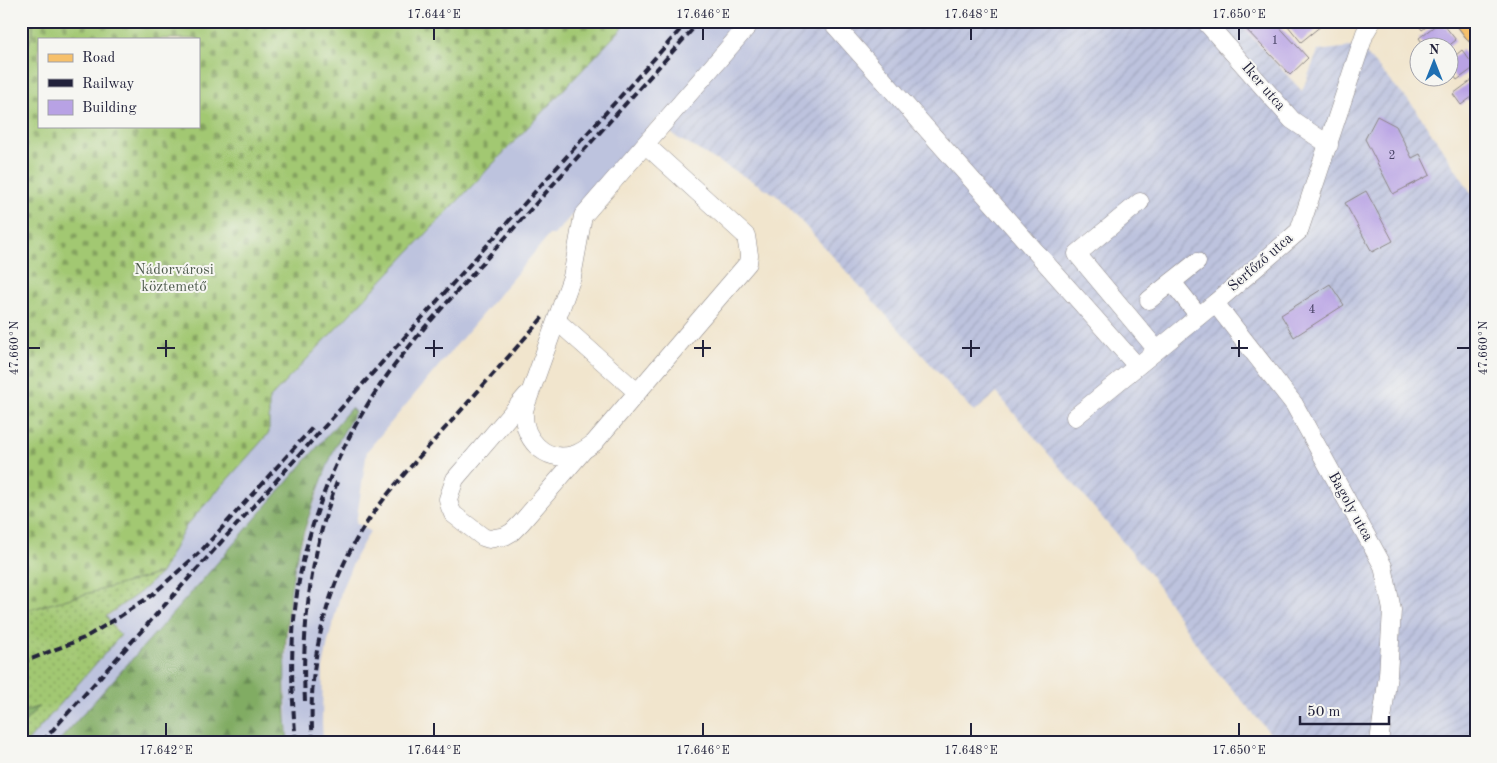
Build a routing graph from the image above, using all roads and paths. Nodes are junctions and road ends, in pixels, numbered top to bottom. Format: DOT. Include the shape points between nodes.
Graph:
graph roads {
  1 [pos="752,21"];
  2 [pos="831,21"];
  3 [pos="1205,21"];
  4 [pos="1372,21"];
  5 [pos="1467,21"];
  6 [pos="1476,33"];
  7 [pos="646,144"];
  8 [pos="1329,145"];
  9 [pos="1140,202"];
  10 [pos="1197,262"];
  11 [pos="1172,282"];
  12 [pos="1149,300"];
  13 [pos="1215,303"];
  14 [pos="1199,316"];
  15 [pos="557,321"];
  16 [pos="1157,350"];
  17 [pos="1137,366"];
  18 [pos="532,389"];
  19 [pos="636,392"];
  20 [pos="1076,417"];
  21 [pos="584,451"];
  22 [pos="1379,742"];
  1 -- 7 [label="street"];
  2 -- 17 [label="street"];
  3 -- 8 [label="street, Iker utca" via="1292,120"];
  4 -- 8 [label="street, Serfőző utca" via="1365,33"];
  5 -- 6 [label="main road"];
  7 -- 15 [label="street" via="583,216 572,277"];
  7 -- 19 [label="street" via="746,236 749,255 748,262"];
  8 -- 13 [label="street, Serfőző utca" via="1299,230"];
  9 -- 16 [label="street" via="1077,254"];
  10 -- 11 [label="street"];
  11 -- 12 [label="street"];
  11 -- 14 [label="street"];
  13 -- 14 [label="street, Serfőző utca"];
  13 -- 22 [label="street, Bagoly utca" via="1294,404 1383,566 1392,610"];
  14 -- 16 [label="street, Serfőző utca"];
  15 -- 18 [label="street"];
  15 -- 19 [label="street"];
  16 -- 17 [label="street, Serfőző utca"];
  17 -- 20 [label="street, Serfőző utca"];
  18 -- 21 [label="street" via="524,410 524,421 537,448 566,456"];
  18 -- 21 [label="street" via="455,479 448,499 453,514 482,537 505,536 521,524"];
  19 -- 21 [label="street"];
}
